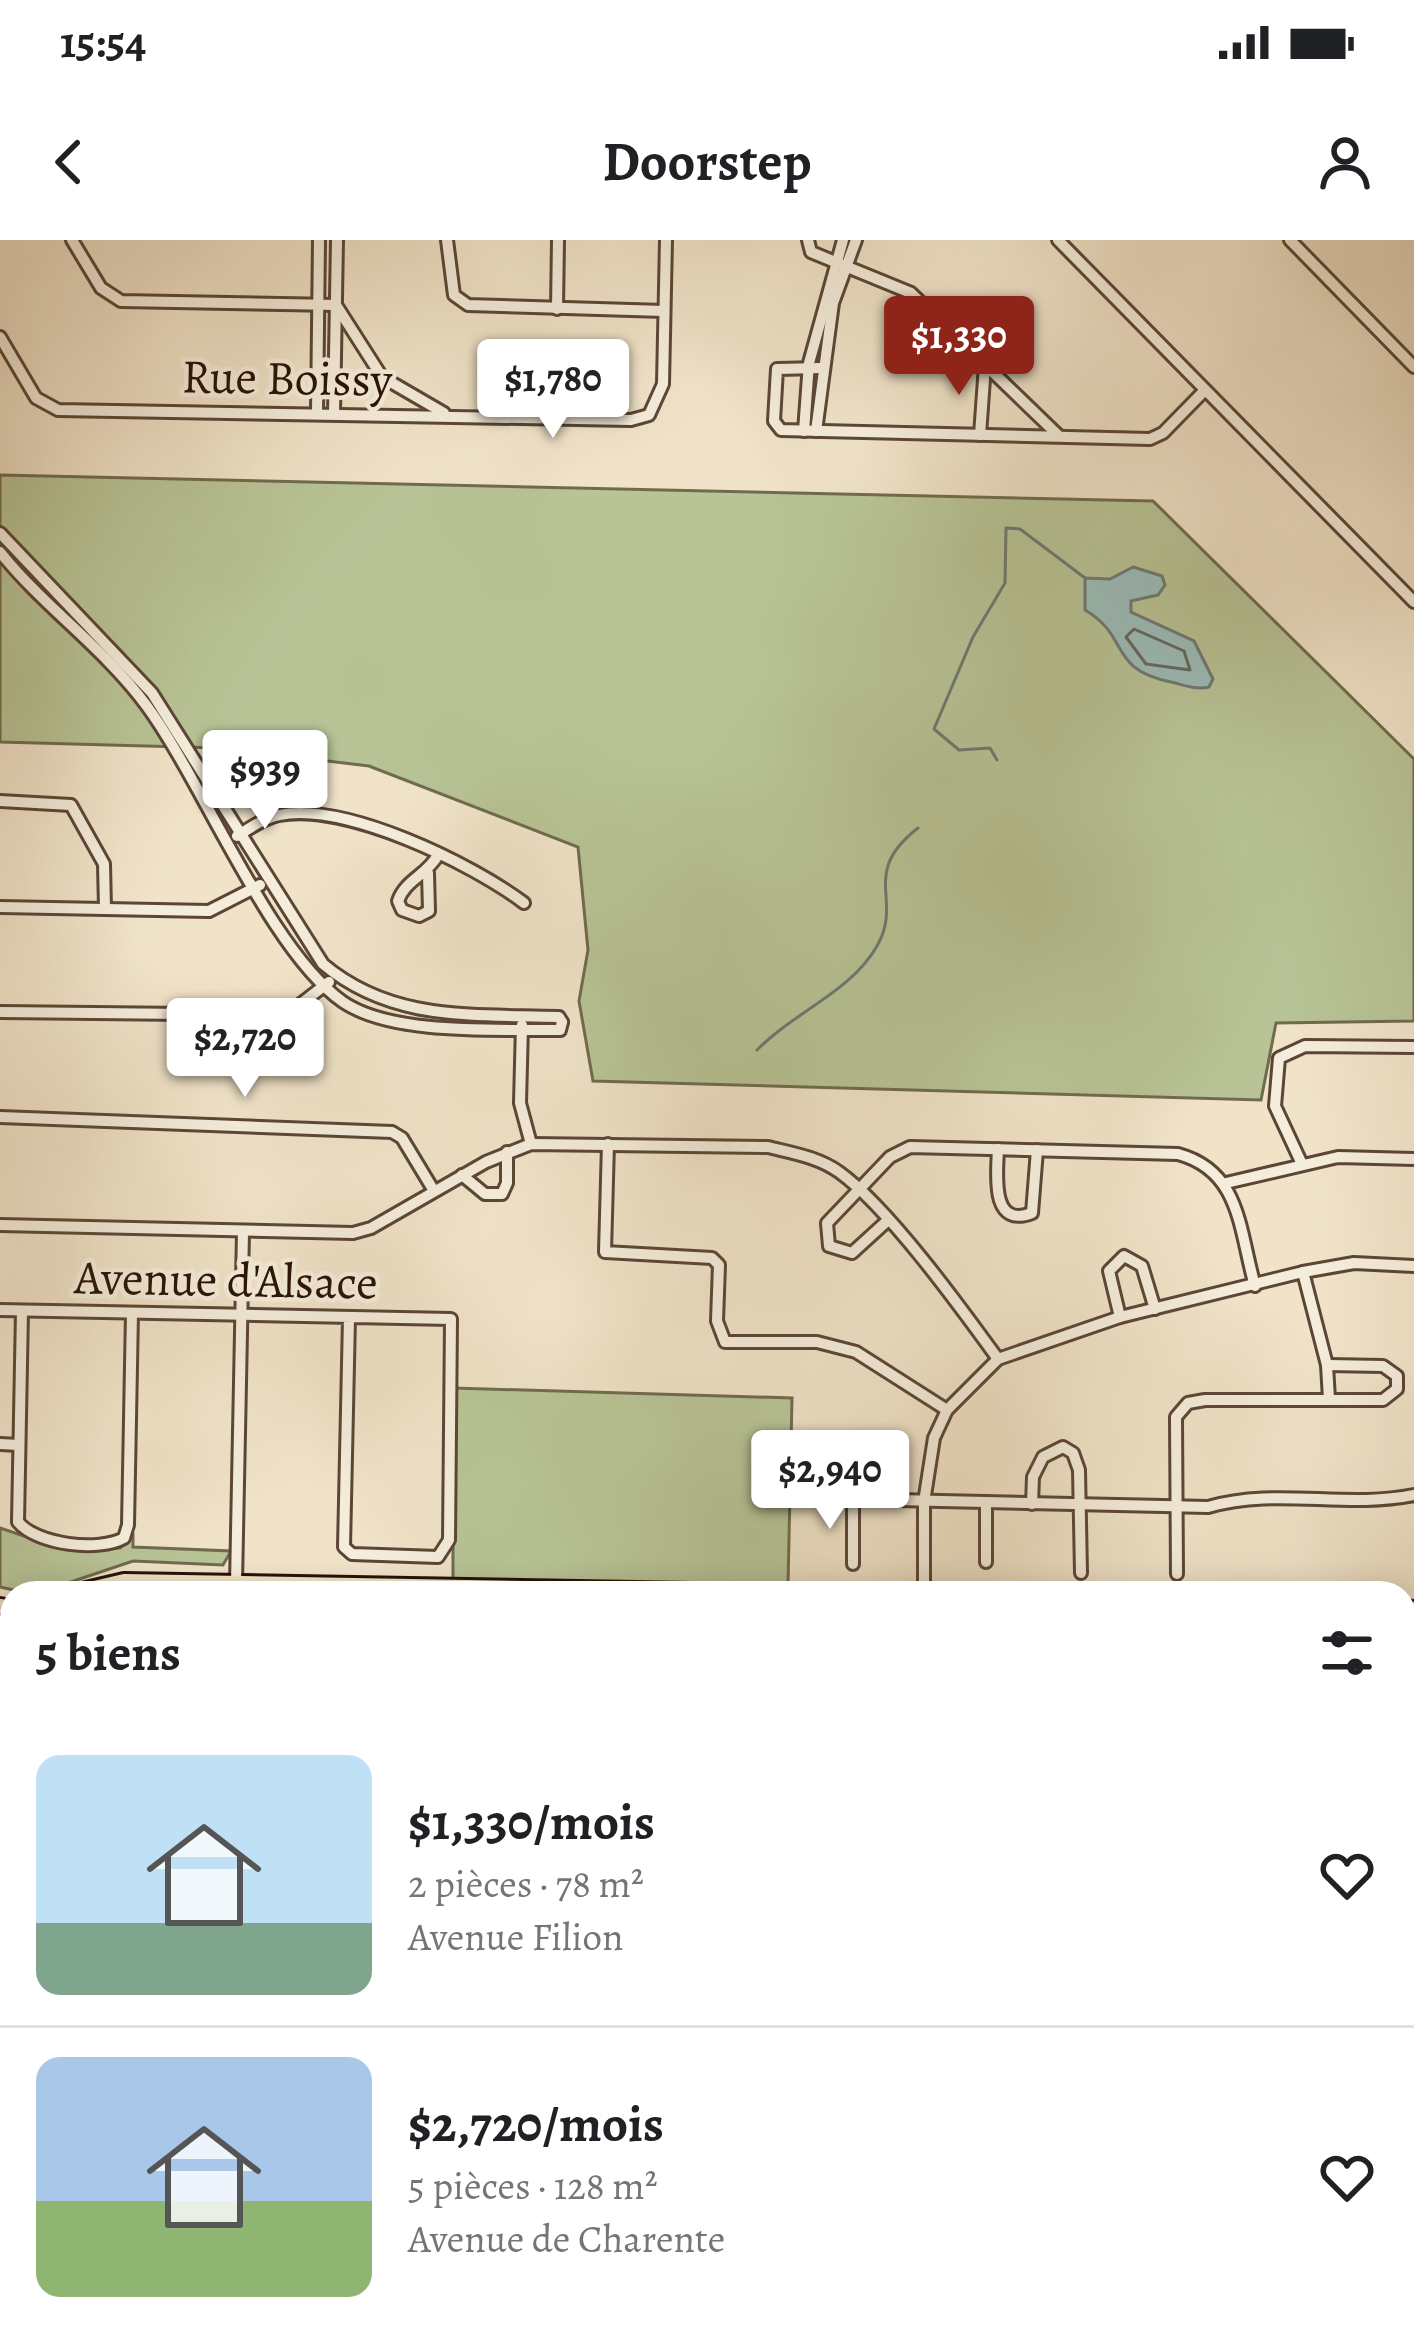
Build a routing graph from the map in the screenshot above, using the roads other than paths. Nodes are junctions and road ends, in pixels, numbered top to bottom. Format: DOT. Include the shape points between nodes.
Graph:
graph roads {
  1 [pos="72,240"];
  2 [pos="319,240"];
  3 [pos="337,240"];
  4 [pos="447,240"];
  5 [pos="558,240"];
  6 [pos="666,240"];
  7 [pos="808,240"];
  8 [pos="843,240"];
  9 [pos="856,240"];
  10 [pos="1058,240"];
  11 [pos="1290,240"];
  12 [pos="841,263"];
  13 [pos="317,305"];
  14 [pos="336,305"];
  15 [pos="557,309"];
  16 [pos="664,311"];
  17 [pos="0,337"];
  18 [pos="985,365"];
  19 [pos="1414,367"];
  20 [pos="814,368"];
  21 [pos="1205,390"];
  22 [pos="317,413"];
  23 [pos="334,414"];
  24 [pos="450,416"];
  25 [pos="810,431"];
  26 [pos="980,435"];
  27 [pos="1059,436"];
  28 [pos="0,533"];
  29 [pos="0,552"];
  30 [pos="1414,602"];
  31 [pos="180,745"];
  32 [pos="0,801"];
  33 [pos="234,838"];
  34 [pos="438,855"];
  35 [pos="428,873"];
  36 [pos="268,880"];
  37 [pos="255,888"];
  38 [pos="524,903"];
  39 [pos="0,907"];
  40 [pos="105,909"];
  41 [pos="336,975"];
  42 [pos="326,985"];
  43 [pos="0,1012"];
  44 [pos="522,1023"];
  45 [pos="1414,1047"];
  46 [pos="0,1118"];
  47 [pos="531,1144"];
  48 [pos="608,1144"];
  49 [pos="998,1148"];
  50 [pos="1037,1150"];
  51 [pos="507,1152"];
  52 [pos="1414,1159"];
  53 [pos="1301,1162"];
  54 [pos="462,1175"];
  55 [pos="1226,1183"];
  56 [pos="434,1191"];
  57 [pos="860,1192"];
  58 [pos="886,1222"];
  59 [pos="0,1226"];
  60 [pos="244,1232"];
  61 [pos="1414,1266"];
  62 [pos="1303,1272"];
  63 [pos="1255,1286"];
  64 [pos="1155,1309"];
  65 [pos="0,1310"];
  66 [pos="22,1311"];
  67 [pos="132,1313"];
  68 [pos="242,1316"];
  69 [pos="1120,1317"];
  70 [pos="349,1318"];
  71 [pos="998,1359"];
  72 [pos="1327,1365"];
  73 [pos="1329,1399"];
  74 [pos="947,1410"];
  75 [pos="0,1444"];
  76 [pos="19,1445"];
  77 [pos="1414,1495"];
  78 [pos="829,1497"];
  79 [pos="853,1499"];
  80 [pos="924,1502"];
  81 [pos="986,1502"];
  82 [pos="1032,1504"];
  83 [pos="1080,1504"];
  84 [pos="1174,1506"];
  85 [pos="986,1562"];
  86 [pos="853,1564"];
  87 [pos="1081,1573"];
  88 [pos="1178,1574"];
  89 [pos="236,1581"];
  90 [pos="924,1581"];
  1 -- 13 [label="street" via="101,289 121,301"];
  2 -- 13 [label="street"];
  3 -- 14 [label="street"];
  4 -- 15 [label="street" via="454,295 468,304"];
  5 -- 15 [label="street"];
  6 -- 16 [label="street, Rue Boissy"];
  7 -- 12 [label="street" via="812,252"];
  8 -- 12 [label="street"];
  9 -- 12 [label="street"];
  10 -- 21 [label="street"];
  11 -- 19 [label="street"];
  12 -- 18 [label="street" via="911,293"];
  12 -- 20 [label="street"];
  13 -- 14 [label="street"];
  13 -- 22 [label="street"];
  14 -- 23 [label="street"];
  14 -- 24 [label="street" via="382,376"];
  15 -- 16 [label="street"];
  16 -- 24 [label="street, Rue Boissy" via="663,384 649,415"];
  17 -- 22 [label="street, Rue Boissy" via="37,398 58,410"];
  18 -- 26 [label="street"];
  18 -- 27 [label="street"];
  20 -- 25 [label="street"];
  20 -- 25 [label="street" via="777,369 776,427"];
  21 -- 27 [label="street" via="1150,439"];
  21 -- 30 [label="street"];
  22 -- 23 [label="street, Rue Boissy"];
  23 -- 24 [label="street, Rue Boissy"];
  25 -- 26 [label="street"];
  26 -- 27 [label="street"];
  28 -- 31 [label="street" via="136,674"];
  29 -- 31 [label="street"];
  31 -- 33 [label="street"];
  32 -- 40 [label="street" via="71,806 104,864"];
  33 -- 34 [label="street" via="294,814 375,827"];
  33 -- 36 [label="street"];
  33 -- 37 [label="street"];
  34 -- 35 [label="street"];
  34 -- 38 [label="street"];
  36 -- 37 [label="street"];
  36 -- 41 [label="street"];
  37 -- 40 [label="street" via="209,911"];
  37 -- 42 [label="street"];
  39 -- 40 [label="street"];
  41 -- 42 [label="street"];
  41 -- 44 [label="street" via="386,1004"];
  42 -- 43 [label="street" via="271,1015"];
  42 -- 44 [label="street" via="374,1016"];
  44 -- 47 [label="street" via="520,1103"];
  45 -- 53 [label="street" via="1305,1046 1279,1058 1275,1106"];
  46 -- 56 [label="street" via="392,1132"];
  47 -- 48 [label="street"];
  47 -- 51 [label="street"];
  48 -- 57 [label="street" via="768,1147 821,1163"];
  48 -- 74 [label="street" via="605,1252 712,1258 725,1342 817,1342 856,1352"];
  49 -- 50 [label="street"];
  49 -- 50 [label="street" via="995,1190 1008,1214 1024,1217 1033,1213"];
  49 -- 57 [label="street" via="910,1147"];
  50 -- 55 [label="street" via="1178,1154 1203,1161"];
  51 -- 54 [label="street"];
  51 -- 54 [label="street" via="502,1194 484,1194"];
  52 -- 53 [label="street"];
  53 -- 55 [label="street"];
  54 -- 56 [label="street"];
  55 -- 63 [label="street"];
  56 -- 60 [label="street" via="362,1232"];
  57 -- 58 [label="street"];
  57 -- 58 [label="street" via="827,1223 829,1246 852,1253"];
  58 -- 71 [label="street"];
  59 -- 60 [label="street"];
  60 -- 68 [label="street"];
  61 -- 62 [label="street" via="1354,1263"];
  62 -- 63 [label="street"];
  62 -- 72 [label="street"];
  63 -- 64 [label="street"];
  64 -- 69 [label="street"];
  64 -- 69 [label="street" via="1142,1266 1124,1256 1109,1271"];
  65 -- 66 [label="street, Avenue d'Alsace"];
  66 -- 67 [label="street, Avenue d'Alsace"];
  66 -- 76 [label="street"];
  67 -- 68 [label="street, Avenue d'Alsace"];
  67 -- 76 [label="street" via="124,1538 59,1542 20,1526"];
  68 -- 70 [label="street, Avenue d'Alsace"];
  68 -- 89 [label="street"];
  69 -- 71 [label="street"];
  70 -- 70 [label="street, Avenue d'Alsace" via="344,1547 352,1555 442,1554 449,1540 451,1319"];
  71 -- 74 [label="street"];
  72 -- 73 [label="street"];
  72 -- 73 [label="street" via="1383,1366 1396,1376 1393,1397"];
  73 -- 84 [label="street" via="1188,1403 1176,1417"];
  74 -- 80 [label="street"];
  75 -- 76 [label="street"];
  77 -- 84 [label="street" via="1248,1496 1208,1508"];
  78 -- 79 [label="street"];
  79 -- 80 [label="street"];
  79 -- 86 [label="street"];
  80 -- 81 [label="street"];
  80 -- 90 [label="street"];
  81 -- 82 [label="street"];
  81 -- 85 [label="street"];
  82 -- 83 [label="street"];
  82 -- 83 [label="street" via="1043,1456 1063,1447 1079,1470"];
  83 -- 84 [label="street"];
  83 -- 87 [label="street"];
  84 -- 88 [label="street"];
}
